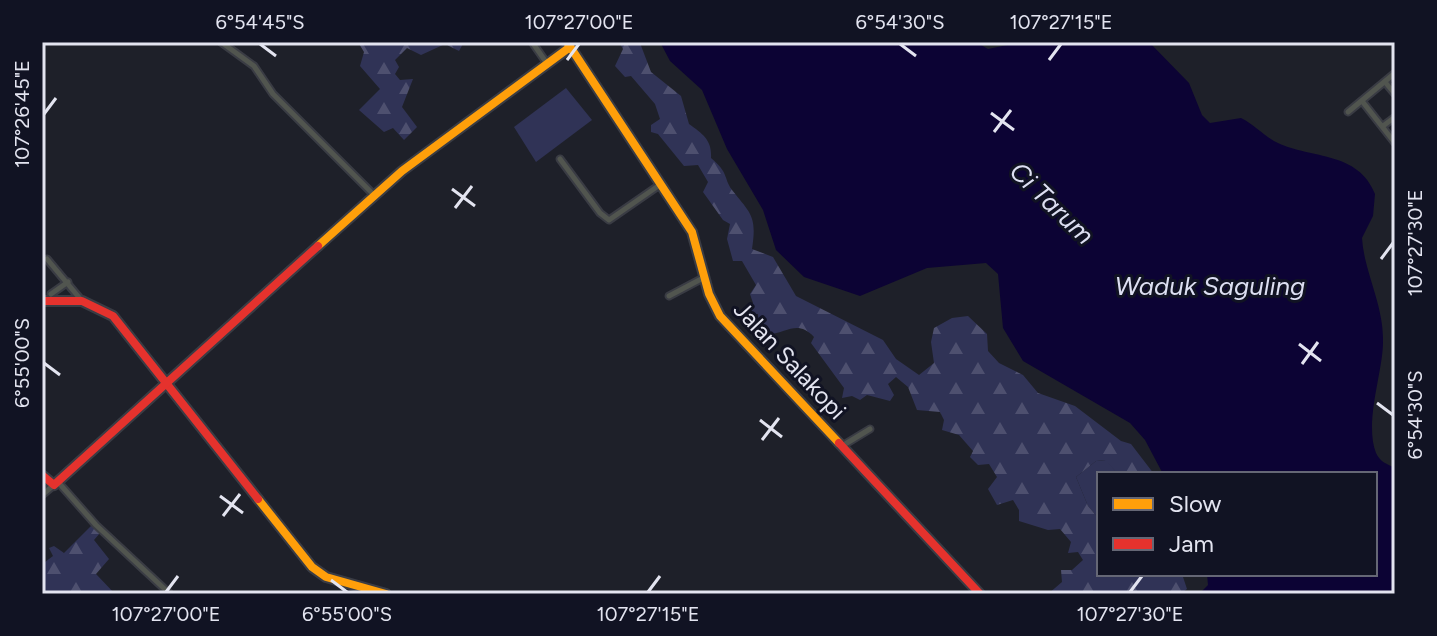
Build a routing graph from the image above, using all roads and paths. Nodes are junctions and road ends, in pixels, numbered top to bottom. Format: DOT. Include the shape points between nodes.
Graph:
graph roads {
  1 [pos="221,42"];
  2 [pos="532,42"];
  3 [pos="568,45"];
  4 [pos="546,62"];
  5 [pos="1395,73"];
  6 [pos="1385,82"];
  7 [pos="1395,94"];
  8 [pos="1362,101"];
  9 [pos="1348,112"];
  10 [pos="1395,117"];
  11 [pos="1383,126"];
  12 [pos="1395,143"];
  13 [pos="560,159"];
  14 [pos="661,184"];
  15 [pos="375,196"];
  16 [pos="47,259"];
  17 [pos="705,277"];
  18 [pos="68,282"];
  19 [pos="51,294"];
  20 [pos="669,296"];
  21 [pos="42,301"];
  22 [pos="82,301"];
  23 [pos="166,384"];
  24 [pos="870,429"];
  25 [pos="842,446"];
  26 [pos="42,475"];
  27 [pos="56,484"];
  28 [pos="42,495"];
  29 [pos="170,594"];
  30 [pos="386,594"];
  31 [pos="980,594"];
  1 -- 15 [label="street" via="254,66 273,94"];
  2 -- 4 [label="street"];
  3 -- 4 [label="street"];
  3 -- 14 [label="street, Jalan Salakopi"];
  4 -- 15 [label="street"];
  5 -- 6 [label="street"];
  6 -- 7 [label="street"];
  6 -- 8 [label="street"];
  8 -- 9 [label="street"];
  8 -- 11 [label="street"];
  10 -- 11 [label="street"];
  11 -- 12 [label="street"];
  13 -- 14 [label="street" via="609,220"];
  14 -- 17 [label="street, Jalan Salakopi" via="694,235"];
  15 -- 23 [label="street"];
  16 -- 18 [label="street"];
  17 -- 20 [label="street"];
  17 -- 25 [label="street, Jalan Salakopi" via="720,316"];
  18 -- 19 [label="street"];
  18 -- 22 [label="street"];
  21 -- 22 [label="street"];
  22 -- 23 [label="street" via="117,320"];
  23 -- 27 [label="street"];
  23 -- 30 [label="street" via="314,570"];
  24 -- 25 [label="street"];
  25 -- 31 [label="street, Jalan Salakopi"];
  26 -- 27 [label="street"];
  27 -- 28 [label="street"];
  27 -- 29 [label="street"];
}
